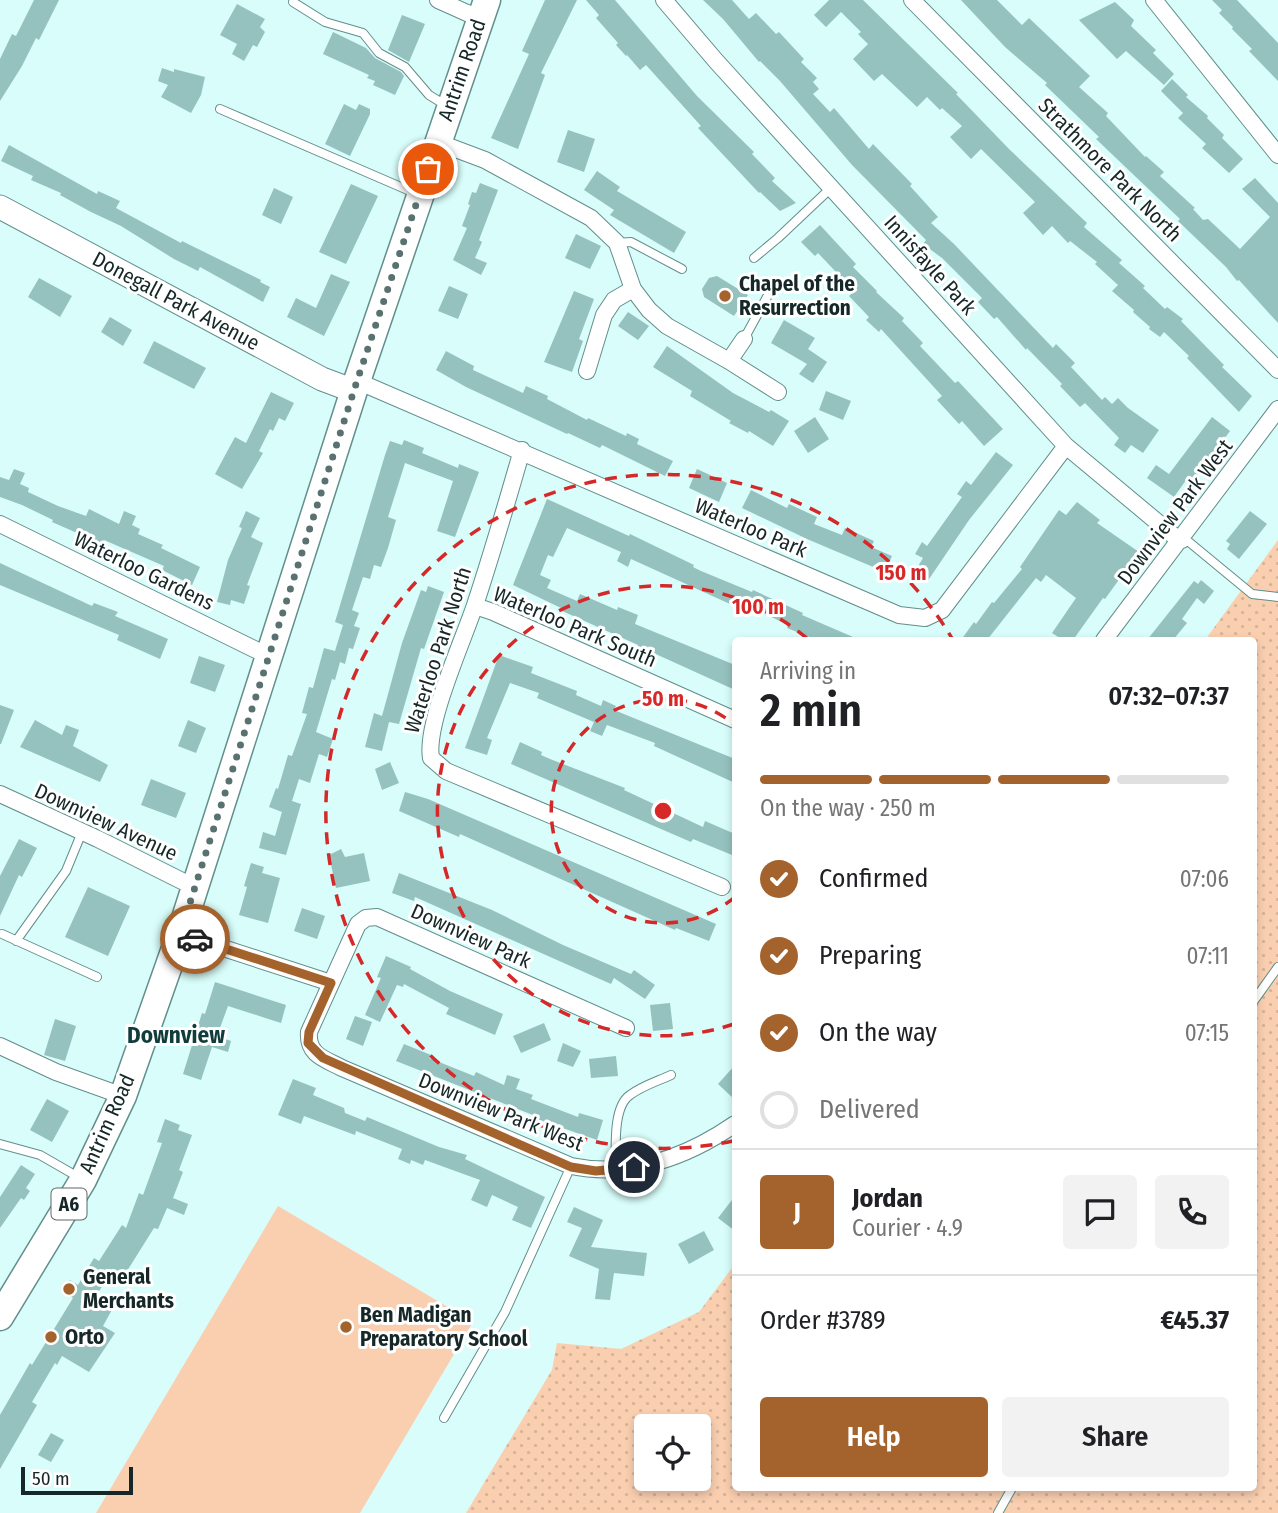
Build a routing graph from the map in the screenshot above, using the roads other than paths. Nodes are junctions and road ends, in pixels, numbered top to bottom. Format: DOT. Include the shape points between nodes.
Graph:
graph roads {
  1 [pos="438,0"];
  2 [pos="664,0"];
  3 [pos="912,0"];
  4 [pos="1154,0"];
  5 [pos="293,2"];
  6 [pos="484,8"];
  7 [pos="450,108"];
  8 [pos="220,109"];
  9 [pos="437,142"];
  10 [pos="1278,155"];
  11 [pos="832,187"];
  12 [pos="419,195"];
  13 [pos="0,207"];
  14 [pos="617,243"];
  15 [pos="754,258"];
  16 [pos="682,270"];
  17 [pos="633,289"];
  18 [pos="768,297"];
  19 [pos="744,339"];
  20 [pos="594,349"];
  21 [pos="610,355"];
  22 [pos="729,360"];
  23 [pos="1278,370"];
  24 [pos="587,371"];
  25 [pos="356,386"];
  26 [pos="778,392"];
  27 [pos="1278,409"];
  28 [pos="1066,446"];
  29 [pos="522,450"];
  30 [pos="0,524"];
  31 [pos="1182,540"];
  32 [pos="1278,597"];
  33 [pos="475,606"];
  34 [pos="1106,637"];
  35 [pos="270,654"];
  36 [pos="732,719"];
  37 [pos="0,794"];
  38 [pos="82,832"];
  39 [pos="195,885"];
  40 [pos="722,887"];
  41 [pos="2,934"];
  42 [pos="180,934"];
  43 [pos="16,941"];
  44 [pos="1278,967"];
  45 [pos="97,977"];
  46 [pos="331,983"];
  47 [pos="1257,996"];
  48 [pos="626,1028"];
  49 [pos="309,1032"];
  50 [pos="0,1046"];
  51 [pos="671,1075"];
  52 [pos="123,1096"];
  53 [pos="732,1126"];
  54 [pos="0,1144"];
  55 [pos="571,1167"];
  56 [pos="616,1170"];
  57 [pos="83,1180"];
  58 [pos="4,1304"];
  59 [pos="444,1418"];
  60 [pos="1010,1491"];
  61 [pos="998,1513"];
  1 -- 6 [label="street" via="458,10"];
  2 -- 11 [label="street, Innisfayle Park"];
  3 -- 23 [label="street, Strathmore Park North"];
  4 -- 10 [label="street"];
  5 -- 7 [label="lane" via="325,22 363,33 379,53 405,67 429,95"];
  6 -- 7 [label="main road, Antrim Road / A6"];
  7 -- 9 [label="main road, Antrim Road / A6"];
  8 -- 12 [label="lane"];
  9 -- 12 [label="main road, Antrim Road / A6"];
  9 -- 14 [label="street" via="530,183 591,218"];
  11 -- 15 [label="lane"];
  11 -- 28 [label="street, Innisfayle Park"];
  12 -- 25 [label="main road, Antrim Road / A6"];
  13 -- 25 [label="street, Donegall Park Avenue" via="322,379"];
  14 -- 16 [label="lane" via="631,242"];
  14 -- 17 [label="street"];
  17 -- 20 [label="street" via="614,300 604,315"];
  17 -- 22 [label="street" via="667,326"];
  18 -- 19 [label="lane"];
  19 -- 22 [label="street"];
  20 -- 21 [label="street"];
  20 -- 24 [label="street"];
  22 -- 26 [label="street"];
  25 -- 29 [label="street, Waterloo Park"];
  25 -- 35 [label="main road, Antrim Road / A6"];
  27 -- 31 [label="street, Downview Park West"];
  28 -- 29 [label="street, Waterloo Park" via="942,610 925,618 899,615"];
  28 -- 31 [label="street, Innisfayle Park"];
  29 -- 33 [label="street, Waterloo Park North"];
  30 -- 35 [label="street, Waterloo Gardens"];
  31 -- 32 [label="lane" via="1252,594"];
  31 -- 34 [label="street, Downview Park West"];
  33 -- 36 [label="street, Waterloo Park South"];
  33 -- 40 [label="street, Waterloo Park North" via="428,745 430,758 446,771"];
  35 -- 39 [label="main road, Antrim Road / A6"];
  37 -- 38 [label="street, Downview Avenue"];
  38 -- 39 [label="street, Downview Avenue"];
  38 -- 43 [label="lane" via="65,872"];
  39 -- 42 [label="main road, Antrim Road / A6"];
  41 -- 43 [label="lane"];
  42 -- 46 [label="street"];
  42 -- 52 [label="main road, Antrim Road / A6"];
  43 -- 45 [label="lane"];
  44 -- 47 [label="lane"];
  46 -- 48 [label="street, Downview Park" via="358,925 377,917"];
  46 -- 49 [label="street, Downview Park"];
  49 -- 55 [label="street, Downview Park West" via="308,1043 323,1058"];
  50 -- 52 [label="street"];
  51 -- 56 [label="lane" via="627,1096 617,1126"];
  52 -- 57 [label="main road, Antrim Road / A6"];
  53 -- 56 [label="street, Downview Park West" via="706,1144"];
  54 -- 57 [label="lane" via="40,1155"];
  55 -- 56 [label="street, Downview Park West"];
  55 -- 59 [label="lane" via="505,1312"];
  57 -- 58 [label="main road, Antrim Road / A6"];
  60 -- 61 [label="lane"];
}
